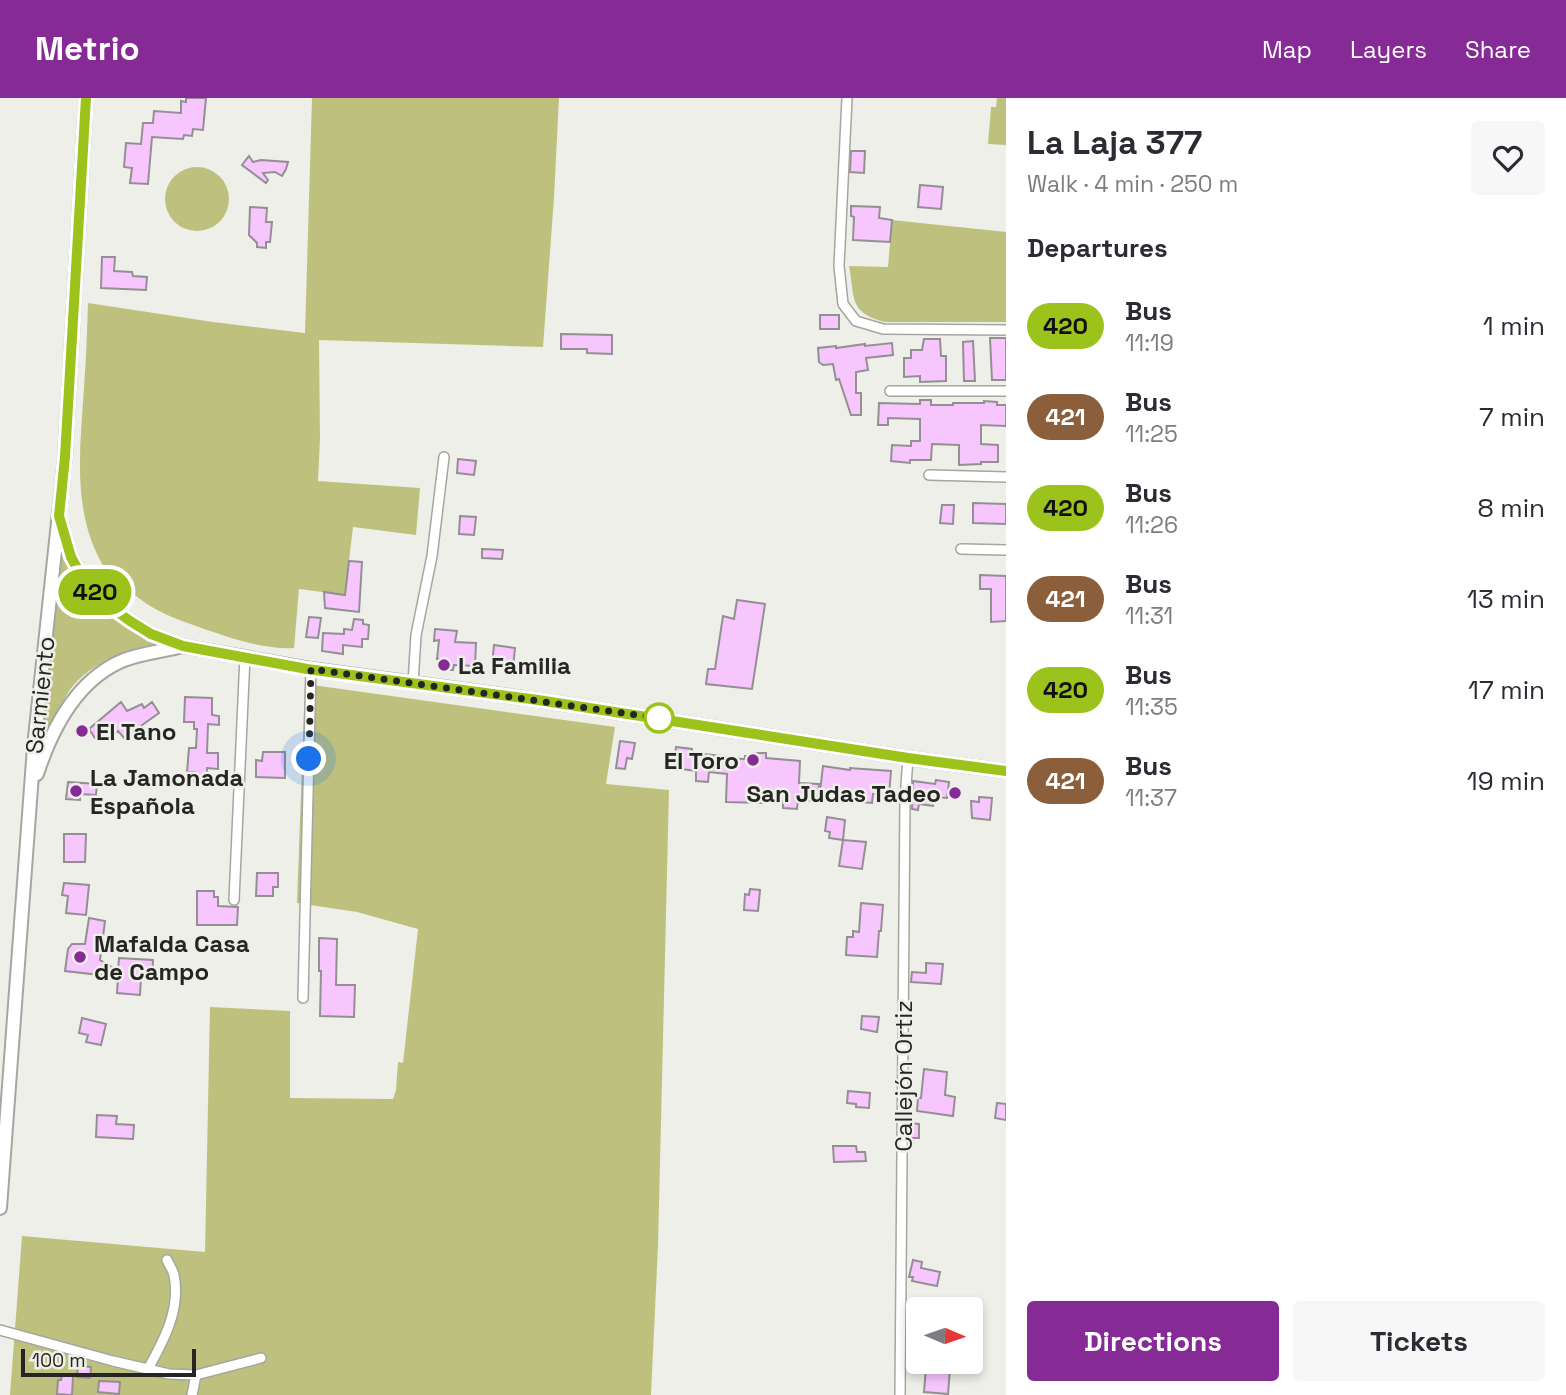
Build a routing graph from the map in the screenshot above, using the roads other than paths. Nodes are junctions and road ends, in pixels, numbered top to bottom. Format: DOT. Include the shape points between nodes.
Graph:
graph roads {
  1 [pos="86,98"];
  2 [pos="847,98"];
  3 [pos="1006,330"];
  4 [pos="890,391"];
  5 [pos="1006,391"];
  6 [pos="444,457"];
  7 [pos="929,475"];
  8 [pos="1006,477"];
  9 [pos="59,516"];
  10 [pos="961,549"];
  11 [pos="1006,550"];
  12 [pos="183,646"];
  13 [pos="245,656"];
  14 [pos="311,669"];
  15 [pos="413,683"];
  16 [pos="908,758"];
  17 [pos="1006,771"];
  18 [pos="31,792"];
  19 [pos="234,900"];
  20 [pos="303,998"];
  21 [pos="0,1208"];
  22 [pos="167,1260"];
  23 [pos="0,1330"];
  24 [pos="261,1358"];
  25 [pos="148,1369"];
  26 [pos="195,1375"];
  27 [pos="192,1395"];
  28 [pos="901,1395"];
  1 -- 9 [label="main road, Sarmiento"];
  2 -- 3 [label="street" via="839,266 843,304 856,321 883,329"];
  4 -- 5 [label="street"];
  6 -- 15 [label="street" via="432,556 416,635"];
  7 -- 8 [label="street"];
  9 -- 12 [label="main road" via="71,557 95,592 151,634"];
  9 -- 18 [label="main road, Sarmiento"];
  10 -- 11 [label="street"];
  12 -- 13 [label="main road"];
  12 -- 18 [label="main road" via="126,659 89,681 44,753"];
  13 -- 14 [label="main road"];
  13 -- 19 [label="street"];
  14 -- 15 [label="main road"];
  14 -- 20 [label="street"];
  15 -- 16 [label="main road"];
  16 -- 17 [label="main road"];
  16 -- 28 [label="street, Callejón Ortiz"];
  18 -- 21 [label="main road, Sarmiento"];
  22 -- 25 [label="street" via="174,1273 175,1306 165,1339"];
  23 -- 25 [label="street"];
  24 -- 26 [label="street"];
  25 -- 26 [label="street"];
  26 -- 27 [label="street"];
}
